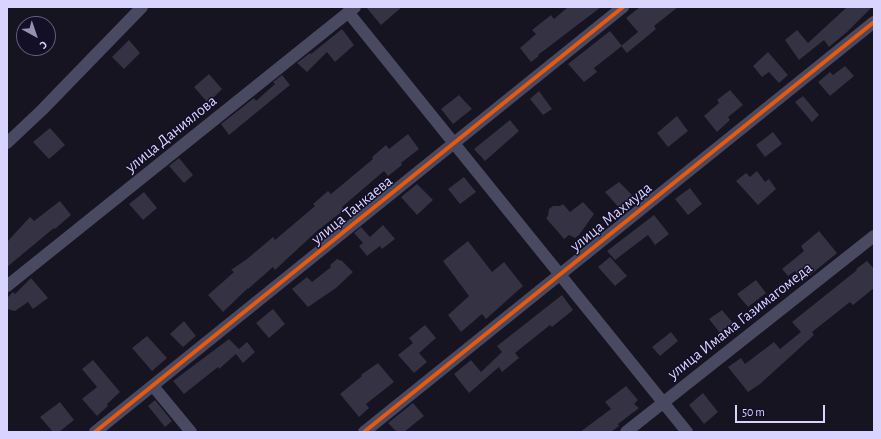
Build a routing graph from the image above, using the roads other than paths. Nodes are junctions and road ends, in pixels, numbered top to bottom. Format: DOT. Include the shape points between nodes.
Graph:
graph roads {
  1 [pos="142,7"];
  2 [pos="624,7"];
  3 [pos="352,10"];
  4 [pos="874,22"];
  5 [pos="7,143"];
  6 [pos="454,143"];
  7 [pos="874,236"];
  8 [pos="559,274"];
  9 [pos="7,286"];
  10 [pos="153,386"];
  11 [pos="663,403"];
  12 [pos="95,432"];
  13 [pos="191,432"];
  14 [pos="364,432"];
  15 [pos="626,432"];
  16 [pos="686,432"];
  1 -- 5 [label="street"];
  2 -- 6 [label="street, улица Танкаева"];
  3 -- 6 [label="street"];
  3 -- 9 [label="street, улица Даниялова"];
  4 -- 8 [label="street, улица Махмуда"];
  6 -- 8 [label="street"];
  6 -- 10 [label="street, улица Танкаева"];
  7 -- 11 [label="street, улица Имама Газимагомеда"];
  8 -- 11 [label="street"];
  8 -- 14 [label="street, улица Махмуда"];
  10 -- 12 [label="street, улица Танкаева"];
  10 -- 13 [label="street"];
  11 -- 15 [label="street, улица Имама Газимагомеда"];
  11 -- 16 [label="street"];
}
